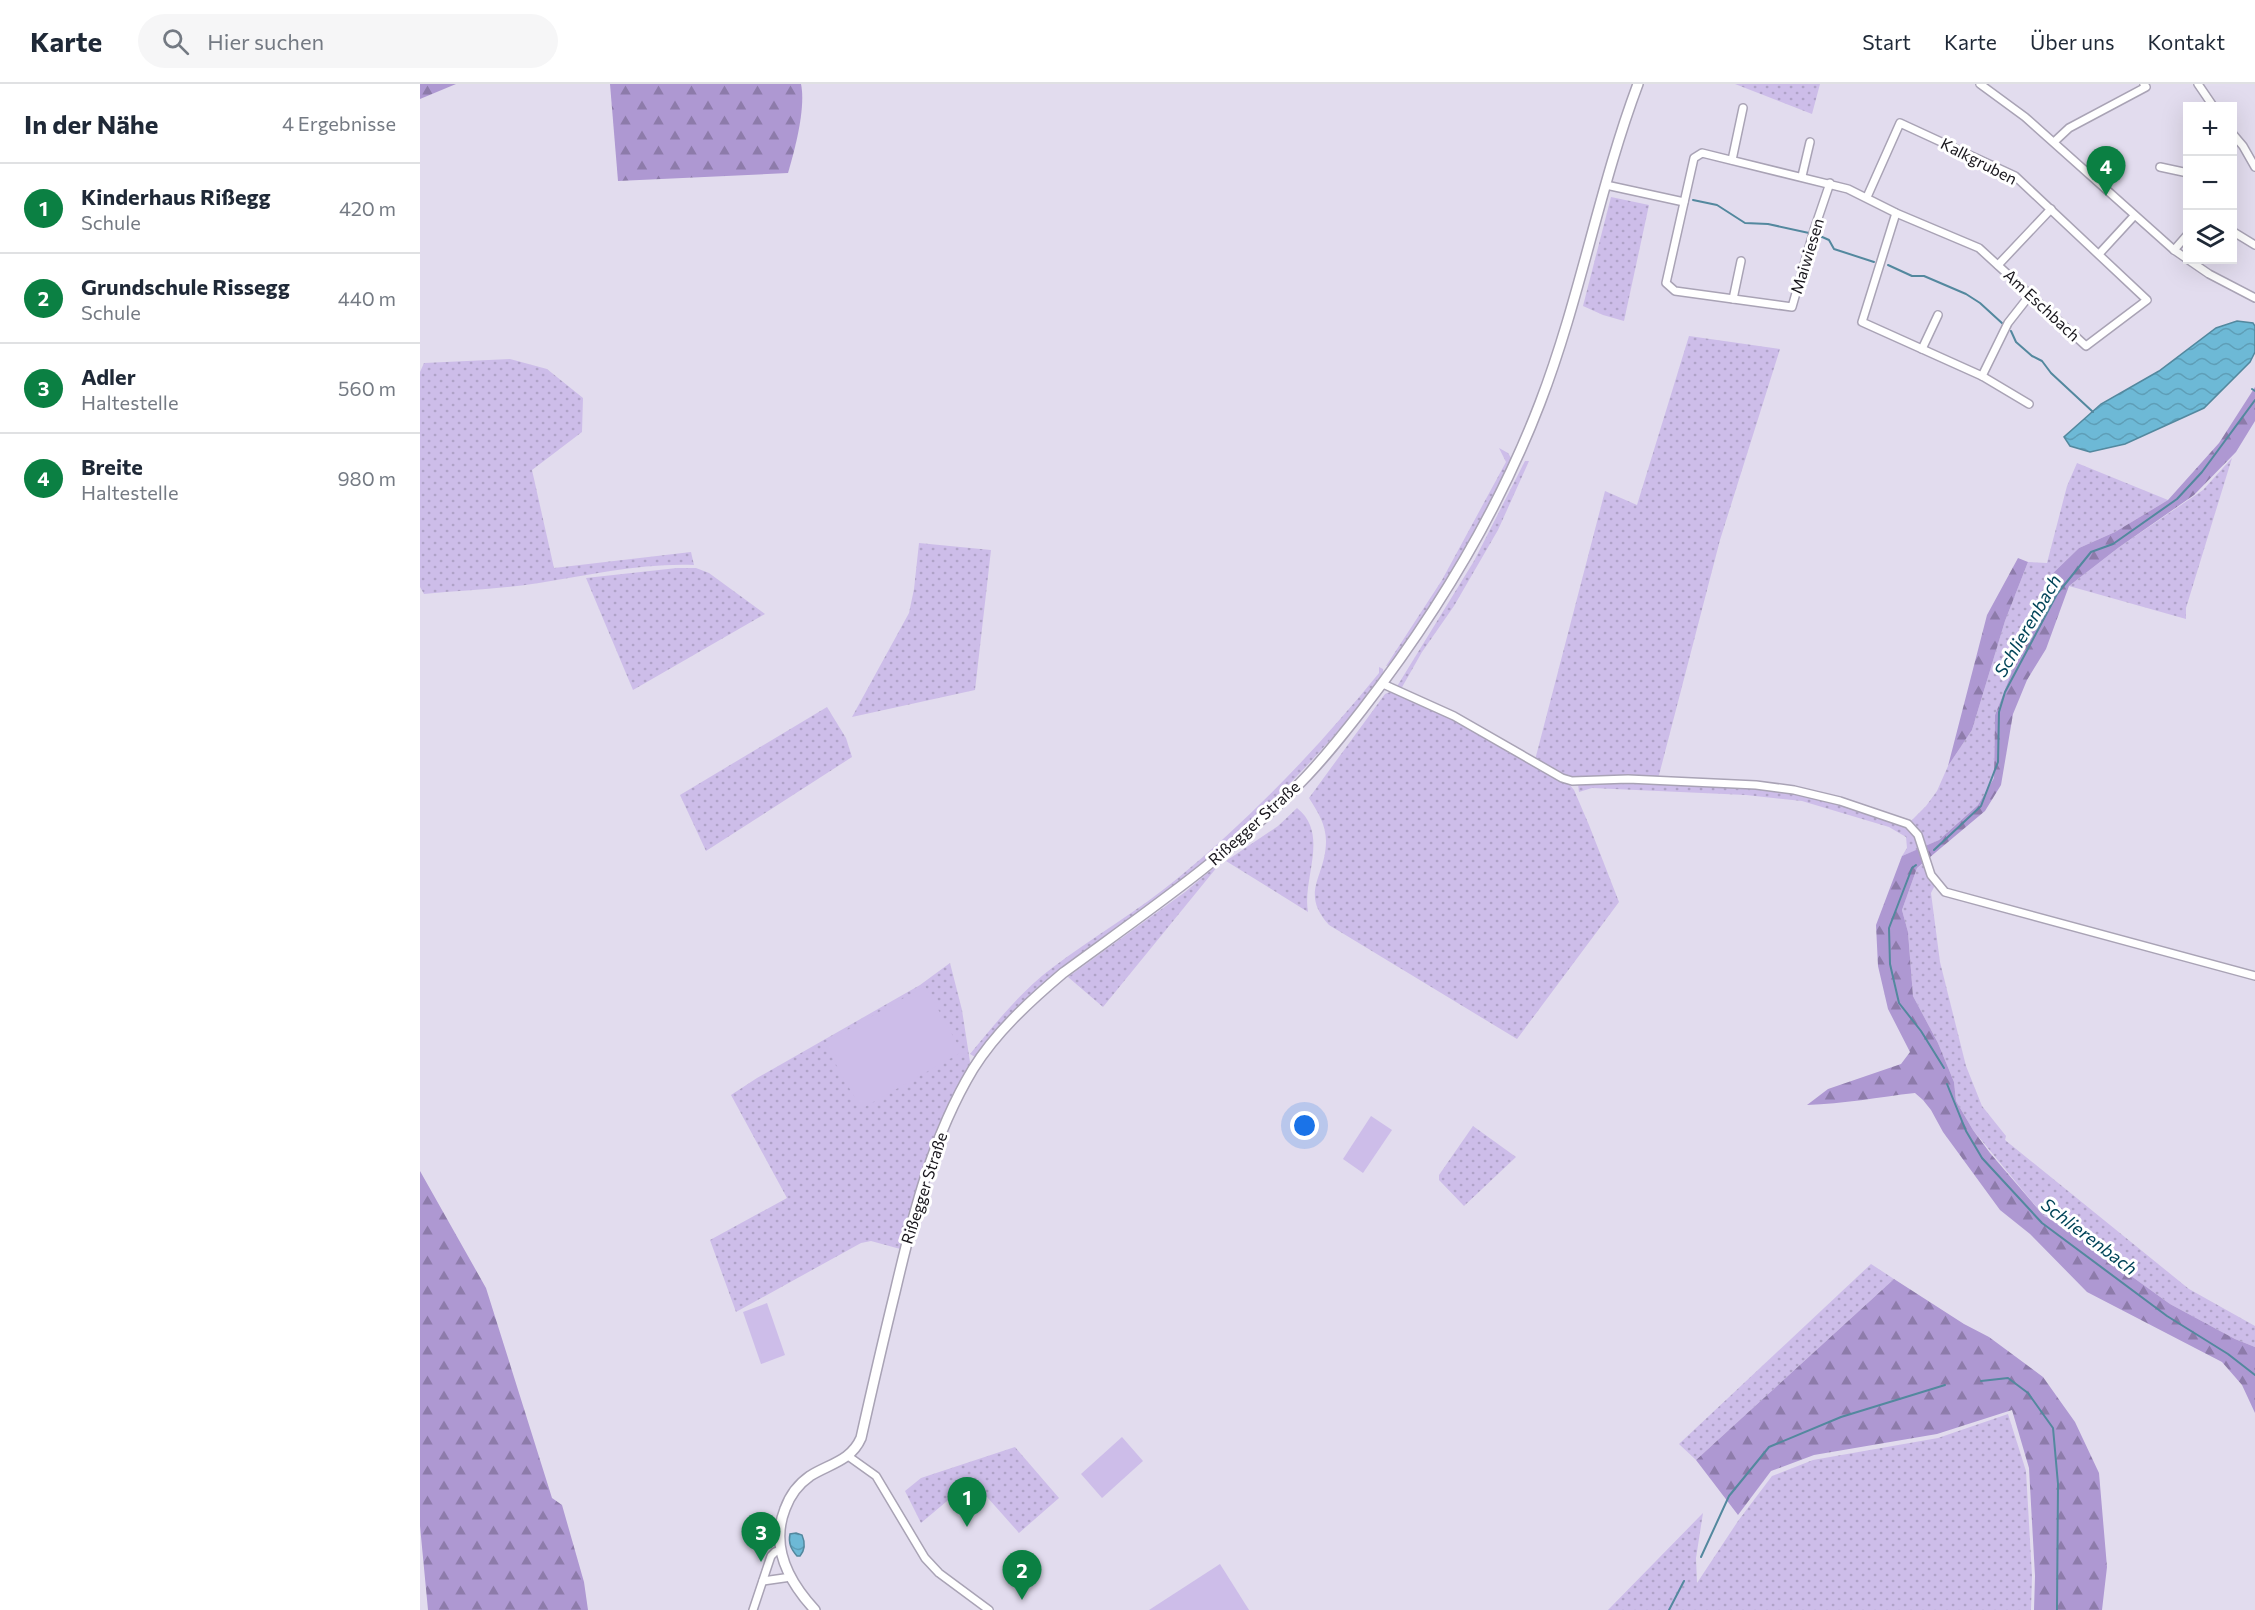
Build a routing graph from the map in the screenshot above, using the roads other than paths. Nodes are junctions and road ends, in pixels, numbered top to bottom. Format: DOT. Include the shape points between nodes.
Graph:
graph roads {
  1 [pos="1638,84"];
  2 [pos="1981,84"];
  3 [pos="2198,84"];
  4 [pos="2147,85"];
  5 [pos="2210,102"];
  6 [pos="1743,108"];
  7 [pos="2237,139"];
  8 [pos="1810,142"];
  9 [pos="2054,142"];
  10 [pos="1732,160"];
  11 [pos="2160,167"];
  12 [pos="2255,167"];
  13 [pos="2183,172"];
  14 [pos="1802,176"];
  15 [pos="1830,183"];
  16 [pos="1606,185"];
  17 [pos="1867,197"];
  18 [pos="1684,202"];
  19 [pos="2051,209"];
  20 [pos="1896,213"];
  21 [pos="2134,216"];
  22 [pos="2237,234"];
  23 [pos="2183,239"];
  24 [pos="2255,245"];
  25 [pos="2174,250"];
  26 [pos="2099,254"];
  27 [pos="1741,261"];
  28 [pos="1998,265"];
  29 [pos="2030,296"];
  30 [pos="1733,298"];
  31 [pos="2255,298"];
  32 [pos="1938,315"];
  33 [pos="1922,349"];
  34 [pos="1982,376"];
  35 [pos="2029,404"];
  36 [pos="1383,684"];
  37 [pos="2255,976"];
  38 [pos="848,1456"];
  39 [pos="780,1550"];
  40 [pos="791,1577"];
  41 [pos="763,1581"];
  42 [pos="753,1610"];
  43 [pos="815,1610"];
  44 [pos="989,1610"];
  1 -- 16 [label="street, Rißegger Straße"];
  2 -- 9 [label="street"];
  3 -- 5 [label="street"];
  4 -- 9 [label="street" via="2069,128"];
  6 -- 10 [label="street"];
  7 -- 12 [label="street"];
  8 -- 14 [label="street"];
  9 -- 21 [label="street"];
  10 -- 14 [label="street, Am Eschbach"];
  10 -- 18 [label="street, Am Eschbach" via="1702,153 1694,158"];
  11 -- 13 [label="street"];
  14 -- 15 [label="street, Am Eschbach"];
  15 -- 17 [label="street, Am Eschbach"];
  15 -- 30 [label="street, Maiwiesen" via="1792,307"];
  16 -- 18 [label="street"];
  16 -- 36 [label="street, Rißegger Straße" via="1569,316 1519,455 1433,613"];
  17 -- 19 [label="street, Kalkgruben" via="1900,123 2015,176"];
  17 -- 20 [label="street, Am Eschbach"];
  18 -- 30 [label="street, Maiwiesen" via="1666,283 1675,291"];
  19 -- 26 [label="street, Kalkgruben"];
  19 -- 28 [label="street, Am Eschbach"];
  20 -- 28 [label="street, Am Eschbach" via="1979,248"];
  20 -- 33 [label="street" via="1862,322"];
  21 -- 25 [label="street"];
  21 -- 26 [label="street"];
  22 -- 24 [label="street"];
  23 -- 25 [label="street"];
  25 -- 31 [label="street"];
  26 -- 29 [label="street, Am Eschbach" via="2147,300 2086,346"];
  27 -- 30 [label="street"];
  28 -- 29 [label="street, Am Eschbach"];
  29 -- 34 [label="street" via="2008,323"];
  32 -- 33 [label="street"];
  33 -- 34 [label="street"];
  34 -- 35 [label="street"];
  36 -- 37 [label="street" via="1454,716 1572,781 1628,779 1756,785 1794,790 1891,817 1913,828 1931,875 1945,892"];
  36 -- 38 [label="street, Rißegger Straße" via="1320,761 1267,815 1176,890 1063,973 1017,1015 973,1069 946,1119 929,1164 904,1250 861,1438"];
  38 -- 39 [label="street" via="809,1477 796,1489 782,1517"];
  38 -- 44 [label="street" via="876,1476 925,1558"];
  39 -- 40 [label="street"];
  39 -- 41 [label="street" via="771,1556"];
  40 -- 41 [label="street"];
  40 -- 43 [label="street"];
  41 -- 42 [label="street"];
}
